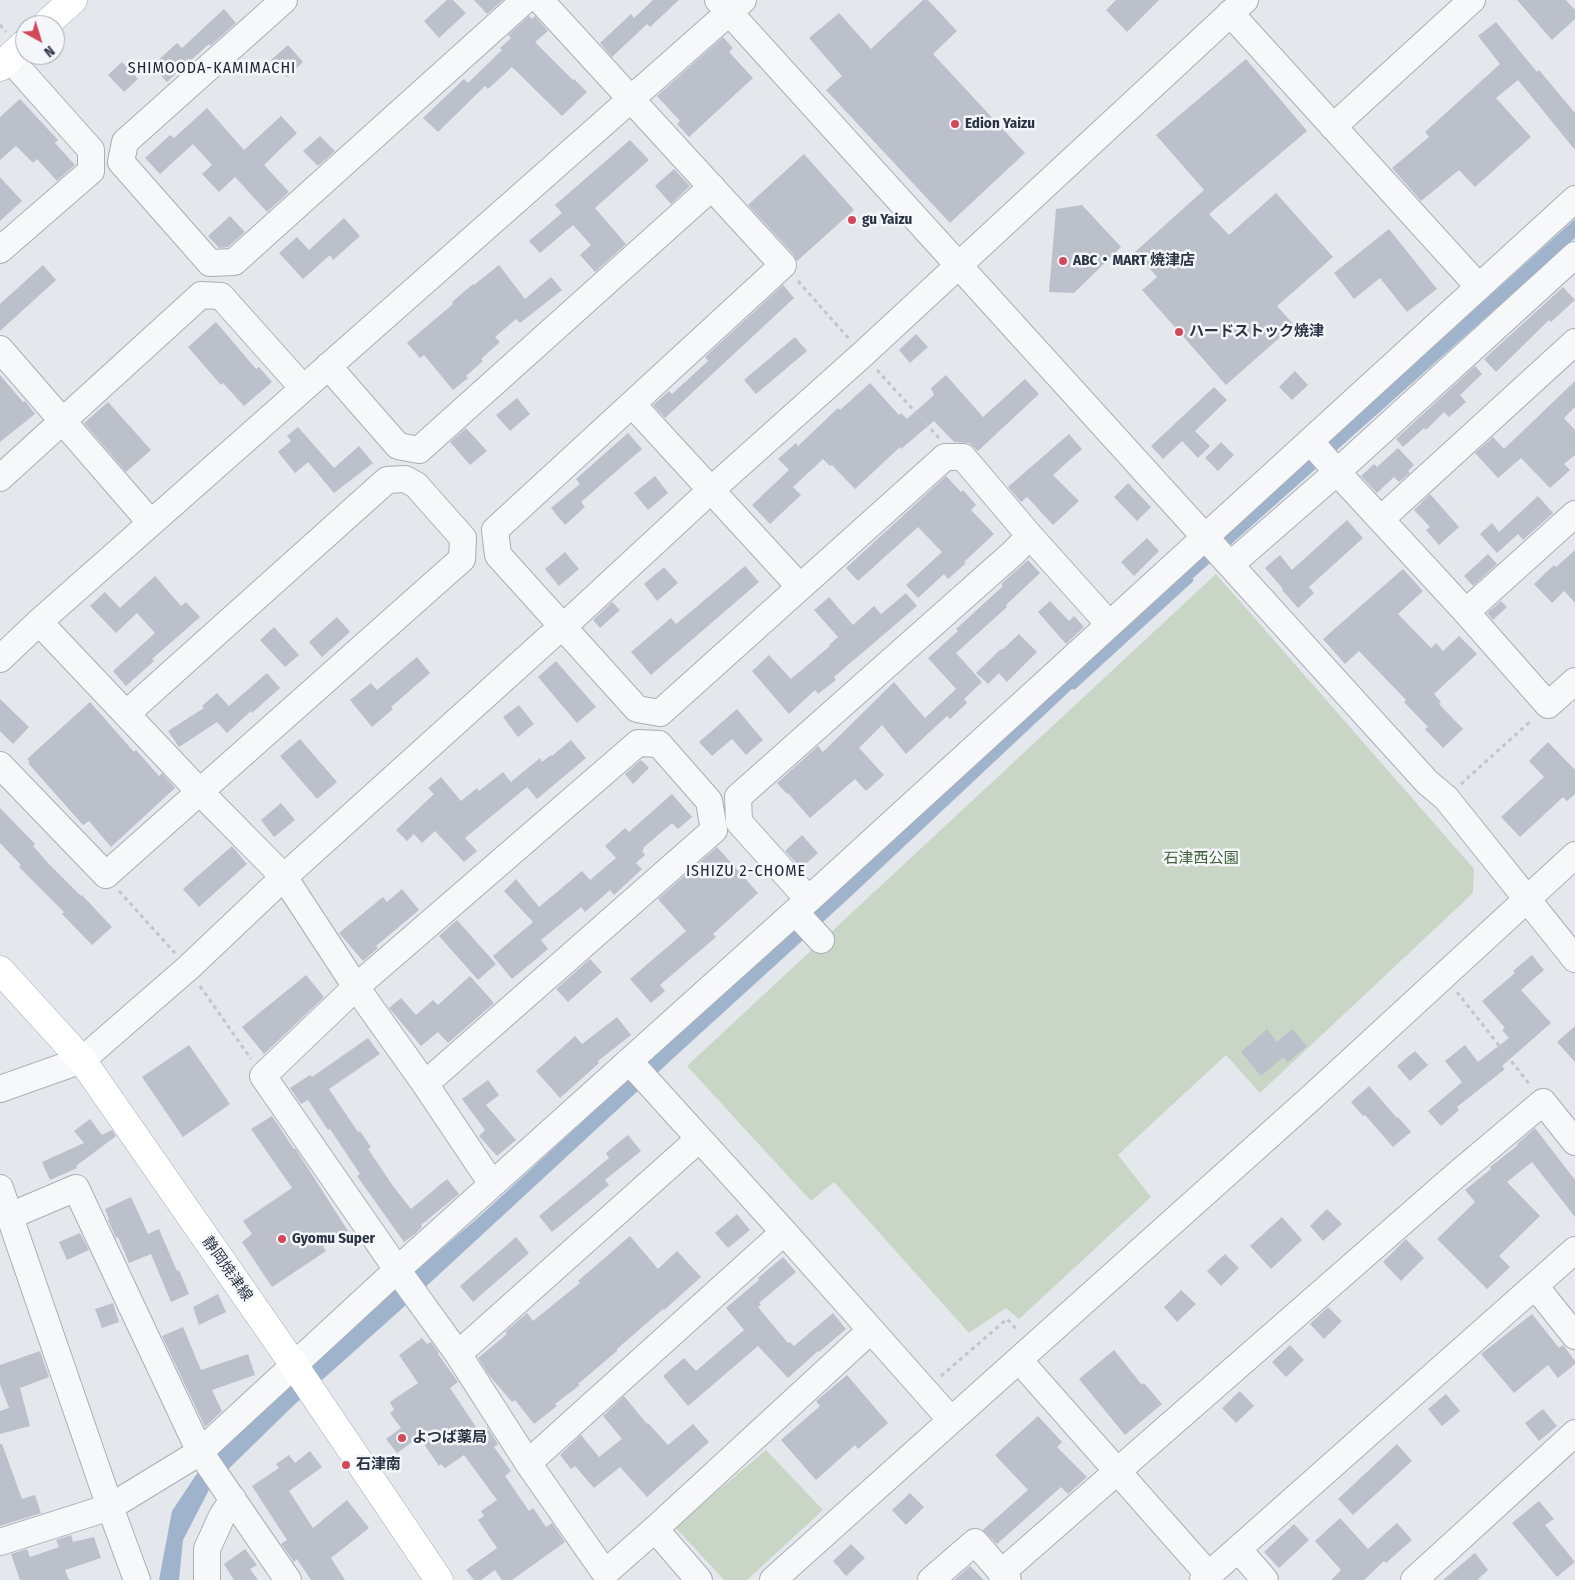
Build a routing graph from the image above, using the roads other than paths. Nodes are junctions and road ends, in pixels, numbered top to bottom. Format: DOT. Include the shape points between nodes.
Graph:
graph roads {
  1 [pos="74,0"];
  2 [pos="284,0"];
  3 [pos="525,0"];
  4 [pos="540,0"];
  5 [pos="1472,0"];
  6 [pos="730,4"];
  7 [pos="1238,7"];
  8 [pos="57,15"];
  9 [pos="11,56"];
  10 [pos="631,99"];
  11 [pos="1333,127"];
  12 [pos="712,187"];
  13 [pos="1575,199"];
  14 [pos="0,250"];
  15 [pos="1575,255"];
  16 [pos="958,265"];
  17 [pos="1479,287"];
  18 [pos="1575,342"];
  19 [pos="0,349"];
  20 [pos="328,366"];
  21 [pos="303,388"];
  22 [pos="632,404"];
  23 [pos="62,421"];
  24 [pos="1313,444"];
  25 [pos="1338,472"];
  26 [pos="0,478"];
  27 [pos="711,490"];
  28 [pos="1575,514"];
  29 [pos="1381,519"];
  30 [pos="151,523"];
  31 [pos="1030,536"];
  32 [pos="1204,537"];
  33 [pos="1230,565"];
  34 [pos="800,587"];
  35 [pos="1466,612"];
  36 [pos="38,622"];
  37 [pos="1109,624"];
  38 [pos="563,626"];
  39 [pos="0,659"];
  40 [pos="1575,681"];
  41 [pos="126,714"];
  42 [pos="0,765"];
  43 [pos="200,792"];
  44 [pos="1575,855"];
  45 [pos="284,877"];
  46 [pos="1526,899"];
  47 [pos="801,906"];
  48 [pos="821,940"];
  49 [pos="1575,960"];
  50 [pos="0,970"];
  51 [pos="356,987"];
  52 [pos="82,1060"];
  53 [pos="632,1064"];
  54 [pos="425,1084"];
  55 [pos="0,1089"];
  56 [pos="699,1139"];
  57 [pos="1575,1142"];
  58 [pos="492,1184"];
  59 [pos="0,1188"];
  60 [pos="10,1216"];
  61 [pos="784,1232"];
  62 [pos="1575,1250"];
  63 [pos="400,1274"];
  64 [pos="1535,1286"];
  65 [pos="871,1330"];
  66 [pos="1575,1336"];
  67 [pos="458,1354"];
  68 [pos="1026,1354"];
  69 [pos="296,1369"];
  70 [pos="951,1420"];
  71 [pos="1575,1433"];
  72 [pos="202,1455"];
  73 [pos="528,1463"];
  74 [pos="1118,1470"];
  75 [pos="226,1490"];
  76 [pos="110,1507"];
  77 [pos="655,1529"];
  78 [pos="0,1542"];
  79 [pos="1238,1549"];
  80 [pos="1004,1576"];
  81 [pos="1206,1577"];
  82 [pos="137,1580"];
  83 [pos="207,1580"];
  84 [pos="288,1580"];
  85 [pos="439,1580"];
  86 [pos="699,1580"];
  87 [pos="773,1580"];
  88 [pos="931,1580"];
  89 [pos="1265,1580"];
  90 [pos="1414,1580"];
  1 -- 8 [label="main road"];
  2 -- 3 [label="street" via="125,142 121,162 210,262 234,262"];
  4 -- 10 [label="street"];
  5 -- 11 [label="street"];
  6 -- 10 [label="street"];
  6 -- 16 [label="street"];
  7 -- 11 [label="street"];
  7 -- 16 [label="street"];
  9 -- 14 [label="street" via="91,150 91,171"];
  10 -- 12 [label="street"];
  10 -- 20 [label="street"];
  11 -- 17 [label="street"];
  12 -- 20 [label="street" via="419,450 398,446"];
  12 -- 22 [label="street" via="783,265"];
  13 -- 17 [label="street"];
  15 -- 25 [label="street"];
  16 -- 27 [label="street"];
  16 -- 32 [label="street"];
  17 -- 24 [label="street"];
  18 -- 29 [label="street"];
  19 -- 23 [label="street"];
  20 -- 21 [label="street"];
  21 -- 23 [label="street" via="221,296 201,295"];
  21 -- 30 [label="street"];
  22 -- 27 [label="street"];
  22 -- 38 [label="street" via="494,530 498,555"];
  23 -- 26 [label="street"];
  23 -- 30 [label="street"];
  24 -- 25 [label="street"];
  24 -- 32 [label="street"];
  25 -- 29 [label="street"];
  25 -- 33 [label="street"];
  27 -- 34 [label="street"];
  27 -- 38 [label="street"];
  28 -- 35 [label="street"];
  29 -- 35 [label="street"];
  30 -- 36 [label="street"];
  31 -- 34 [label="street" via="963,457 945,457"];
  31 -- 37 [label="street"];
  31 -- 47 [label="street" via="738,797 739,822"];
  32 -- 33 [label="street"];
  32 -- 37 [label="street"];
  33 -- 46 [label="street" via="1427,782 1446,798"];
  34 -- 38 [label="street" via="660,713 637,709"];
  35 -- 40 [label="street" via="1548,705"];
  36 -- 39 [label="street"];
  36 -- 41 [label="street"];
  37 -- 47 [label="street"];
  38 -- 45 [label="street"];
  41 -- 43 [label="street"];
  41 -- 43 [label="street" via="387,480 405,479 416,485 463,538 462,559"];
  42 -- 43 [label="street" via="106,875"];
  43 -- 45 [label="street"];
  44 -- 46 [label="street"];
  45 -- 51 [label="street"];
  45 -- 52 [label="street" via="188,968"];
  46 -- 49 [label="street"];
  46 -- 68 [label="street" via="1312,1098"];
  47 -- 48 [label="street"];
  47 -- 53 [label="street"];
  50 -- 52 [label="main road, 静岡焼津線"];
  51 -- 54 [label="street"];
  51 -- 54 [label="street" via="638,743 659,744 709,801 714,830"];
  51 -- 63 [label="street" via="263,1076"];
  52 -- 55 [label="street"];
  52 -- 69 [label="main road, 静岡焼津線"];
  53 -- 56 [label="street"];
  53 -- 58 [label="street"];
  54 -- 58 [label="street"];
  56 -- 61 [label="street"];
  56 -- 67 [label="street"];
  57 -- 74 [label="street" via="1543,1102"];
  58 -- 63 [label="street"];
  59 -- 60 [label="street"];
  60 -- 72 [label="street" via="76,1188"];
  60 -- 76 [label="street"];
  61 -- 65 [label="street"];
  61 -- 73 [label="street"];
  62 -- 64 [label="street"];
  63 -- 67 [label="street"];
  63 -- 69 [label="street"];
  64 -- 66 [label="street"];
  64 -- 79 [label="street"];
  65 -- 70 [label="street"];
  65 -- 77 [label="street"];
  67 -- 73 [label="street"];
  68 -- 70 [label="street"];
  68 -- 74 [label="street"];
  69 -- 72 [label="street"];
  69 -- 85 [label="main road, 静岡焼津線"];
  70 -- 87 [label="street"];
  71 -- 90 [label="street"];
  72 -- 75 [label="street"];
  72 -- 76 [label="street"];
  73 -- 77 [label="street" via="605,1572"];
  74 -- 80 [label="street"];
  74 -- 81 [label="street"];
  75 -- 83 [label="street" via="222,1516 207,1549"];
  75 -- 84 [label="street"];
  76 -- 78 [label="street"];
  76 -- 82 [label="street"];
  77 -- 86 [label="street"];
  79 -- 81 [label="street"];
  79 -- 89 [label="street"];
  80 -- 88 [label="street" via="975,1542"];
}
